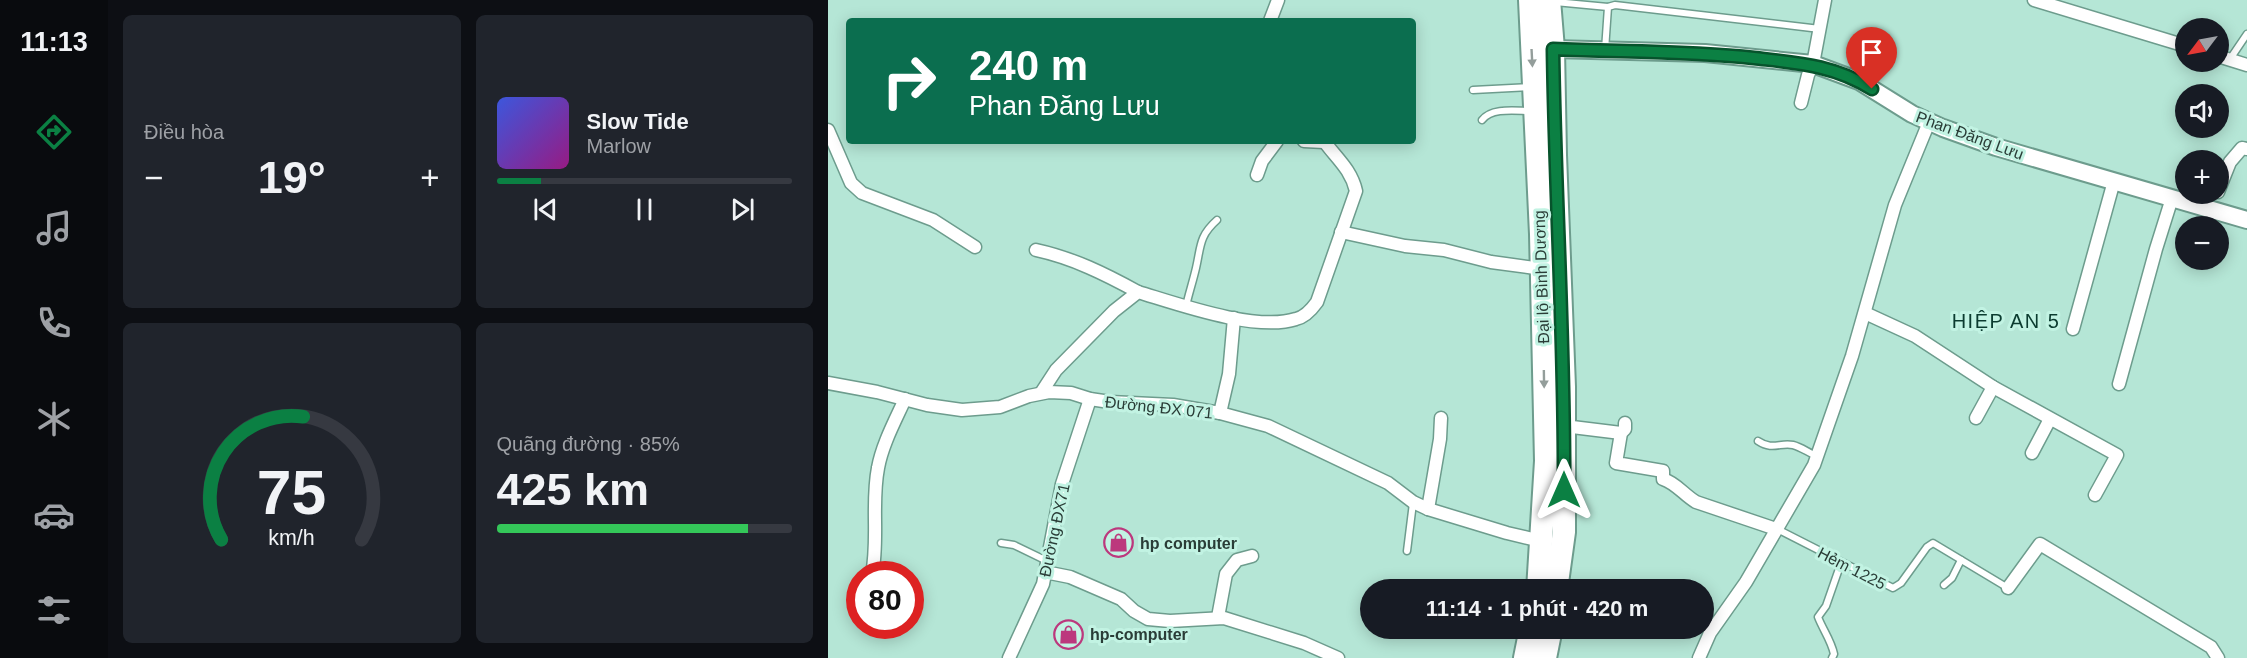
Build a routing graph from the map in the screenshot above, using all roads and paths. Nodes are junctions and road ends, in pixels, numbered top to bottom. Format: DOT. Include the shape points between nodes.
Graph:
graph roads {
  1 [pos="1278,0"];
  2 [pos="1543,0"];
  3 [pos="1825,0"];
  4 [pos="2034,0"];
  5 [pos="1608,7"];
  6 [pos="1271,18"];
  7 [pos="1820,29"];
  8 [pos="2247,34"];
  9 [pos="2175,43"];
  10 [pos="1553,49"];
  11 [pos="1605,51"];
  12 [pos="2229,53"];
  13 [pos="2229,60"];
  14 [pos="1813,64"];
  15 [pos="2247,65"];
  16 [pos="1533,87"];
  17 [pos="1473,90"];
  18 [pos="1801,103"];
  19 [pos="1534,111"];
  20 [pos="1482,120"];
  21 [pos="1929,122"];
  22 [pos="828,130"];
  23 [pos="1275,144"];
  24 [pos="1326,144"];
  25 [pos="2247,149"];
  26 [pos="2229,165"];
  27 [pos="1257,175"];
  28 [pos="2114,181"];
  29 [pos="2172,198"];
  30 [pos="2213,204"];
  31 [pos="2211,210"];
  32 [pos="1217,220"];
  33 [pos="2247,220"];
  34 [pos="1341,232"];
  35 [pos="975,247"];
  36 [pos="1036,250"];
  37 [pos="1542,269"];
  38 [pos="1138,292"];
  39 [pos="1186,306"];
  40 [pos="1865,313"];
  41 [pos="1234,318"];
  42 [pos="2073,329"];
  43 [pos="828,384"];
  44 [pos="2119,384"];
  45 [pos="1993,387"];
  46 [pos="1041,393"];
  47 [pos="905,399"];
  48 [pos="1090,399"];
  49 [pos="1220,413"];
  50 [pos="1441,418"];
  51 [pos="1976,418"];
  52 [pos="2050,419"];
  53 [pos="1564,426"];
  54 [pos="1758,441"];
  55 [pos="2032,453"];
  56 [pos="1817,456"];
  57 [pos="2095,495"];
  58 [pos="1413,502"];
  59 [pos="1428,508"];
  60 [pos="1776,529"];
  61 [pos="1541,540"];
  62 [pos="1001,543"];
  63 [pos="1407,551"];
  64 [pos="1252,556"];
  65 [pos="1961,560"];
  66 [pos="875,561"];
  67 [pos="1841,563"];
  68 [pos="1047,567"];
  69 [pos="1539,579"];
  70 [pos="1558,579"];
  71 [pos="1944,585"];
  72 [pos="2008,588"];
  73 [pos="1218,617"];
  74 [pos="1529,639"];
  75 [pos="1549,639"];
  76 [pos="1009,658"];
  77 [pos="1338,658"];
  78 [pos="1525,658"];
  79 [pos="1545,658"];
  80 [pos="1699,658"];
  81 [pos="1832,658"];
  82 [pos="2218,658"];
  1 -- 6 [label="street"];
  2 -- 5 [label="lane"];
  2 -- 10 [label="highway, Đại lộ Bình Dương"];
  2 -- 16 [label="highway, Đại lộ Bình Dương, one-way"];
  3 -- 7 [label="street"];
  4 -- 9 [label="street"];
  5 -- 7 [label="lane"];
  5 -- 11 [label="lane"];
  7 -- 14 [label="street"];
  8 -- 12 [label="lane"];
  10 -- 11 [label="street, Phan Đăng Lưu"];
  10 -- 53 [label="highway, Đại lộ Bình Dương"];
  11 -- 14 [label="street, Phan Đăng Lưu" via="1705,53"];
  13 -- 15 [label="street"];
  14 -- 18 [label="street"];
  14 -- 21 [label="street, Phan Đăng Lưu" via="1859,81"];
  16 -- 17 [label="lane"];
  16 -- 19 [label="highway, Đại lộ Bình Dương"];
  19 -- 20 [label="lane" via="1500,111 1489,113"];
  19 -- 37 [label="highway, Đại lộ Bình Dương"];
  21 -- 28 [label="street, Phan Đăng Lưu" via="1996,147"];
  21 -- 40 [label="street" via="1895,205"];
  22 -- 35 [label="street" via="851,183 862,193 933,220"];
  23 -- 27 [label="street"];
  24 -- 34 [label="street" via="1344,163 1356,191"];
  25 -- 26 [label="street" via="2242,148"];
  28 -- 29 [label="street, Phan Đăng Lưu"];
  28 -- 42 [label="street"];
  29 -- 31 [label="street, Phan Đăng Lưu"];
  29 -- 44 [label="street"];
  30 -- 31 [label="street"];
  31 -- 33 [label="street, Phan Đăng Lưu"];
  32 -- 39 [label="lane" via="1200,243"];
  34 -- 37 [label="street"];
  34 -- 41 [label="street" via="1317,302 1310,311 1285,321"];
  36 -- 38 [label="street" via="1098,270"];
  37 -- 61 [label="highway, Đại lộ Bình Dương, one-way" via="1546,461"];
  38 -- 39 [label="street"];
  38 -- 46 [label="street" via="1056,370"];
  39 -- 41 [label="street"];
  40 -- 45 [label="street" via="1915,336"];
  40 -- 56 [label="street"];
  41 -- 49 [label="street" via="1229,374"];
  43 -- 47 [label="street, Đường ĐX 071"];
  45 -- 51 [label="street"];
  45 -- 52 [label="street"];
  46 -- 47 [label="street, Đường ĐX 071" via="1000,407 962,410"];
  46 -- 48 [label="street, Đường ĐX 071" via="1071,393"];
  47 -- 66 [label="street" via="878,467"];
  48 -- 49 [label="street, Đường ĐX 071"];
  48 -- 68 [label="street, Đường ĐX71" via="1062,484"];
  49 -- 58 [label="street, Đường ĐX 071" via="1268,426 1388,483"];
  50 -- 59 [label="street"];
  52 -- 55 [label="street"];
  52 -- 57 [label="street" via="2117,455"];
  53 -- 60 [label="street, Hẻm 1225" via="1623,428 1616,463 1663,471 1664,479 1696,502"];
  53 -- 70 [label="highway, Đại lộ Bình Dương" via="1564,532"];
  54 -- 56 [label="lane" via="1772,446 1792,444"];
  56 -- 60 [label="street"];
  58 -- 59 [label="street, Đường ĐX 071"];
  58 -- 63 [label="lane"];
  59 -- 61 [label="street, Đường ĐX 071"];
  60 -- 67 [label="lane, Hẻm 1225"];
  60 -- 80 [label="street" via="1746,582 1710,633"];
  61 -- 69 [label="highway, Đại lộ Bình Dương"];
  62 -- 68 [label="lane" via="1014,545"];
  64 -- 73 [label="street" via="1237,560 1226,574"];
  65 -- 67 [label="lane, Hẻm 1225" via="1933,543 1901,584 1893,588"];
  65 -- 71 [label="lane"];
  65 -- 72 [label="lane, Hẻm 1225"];
  67 -- 81 [label="lane" via="1826,606 1818,617 1831,640"];
  68 -- 73 [label="street" via="1121,599 1149,619"];
  68 -- 76 [label="street, Đường ĐX71"];
  72 -- 82 [label="street, Hẻm 1225" via="2040,544 2211,647"];
  73 -- 77 [label="street" via="1304,643"];
  74 -- 78 [label="highway"];
  75 -- 79 [label="highway"];
}
